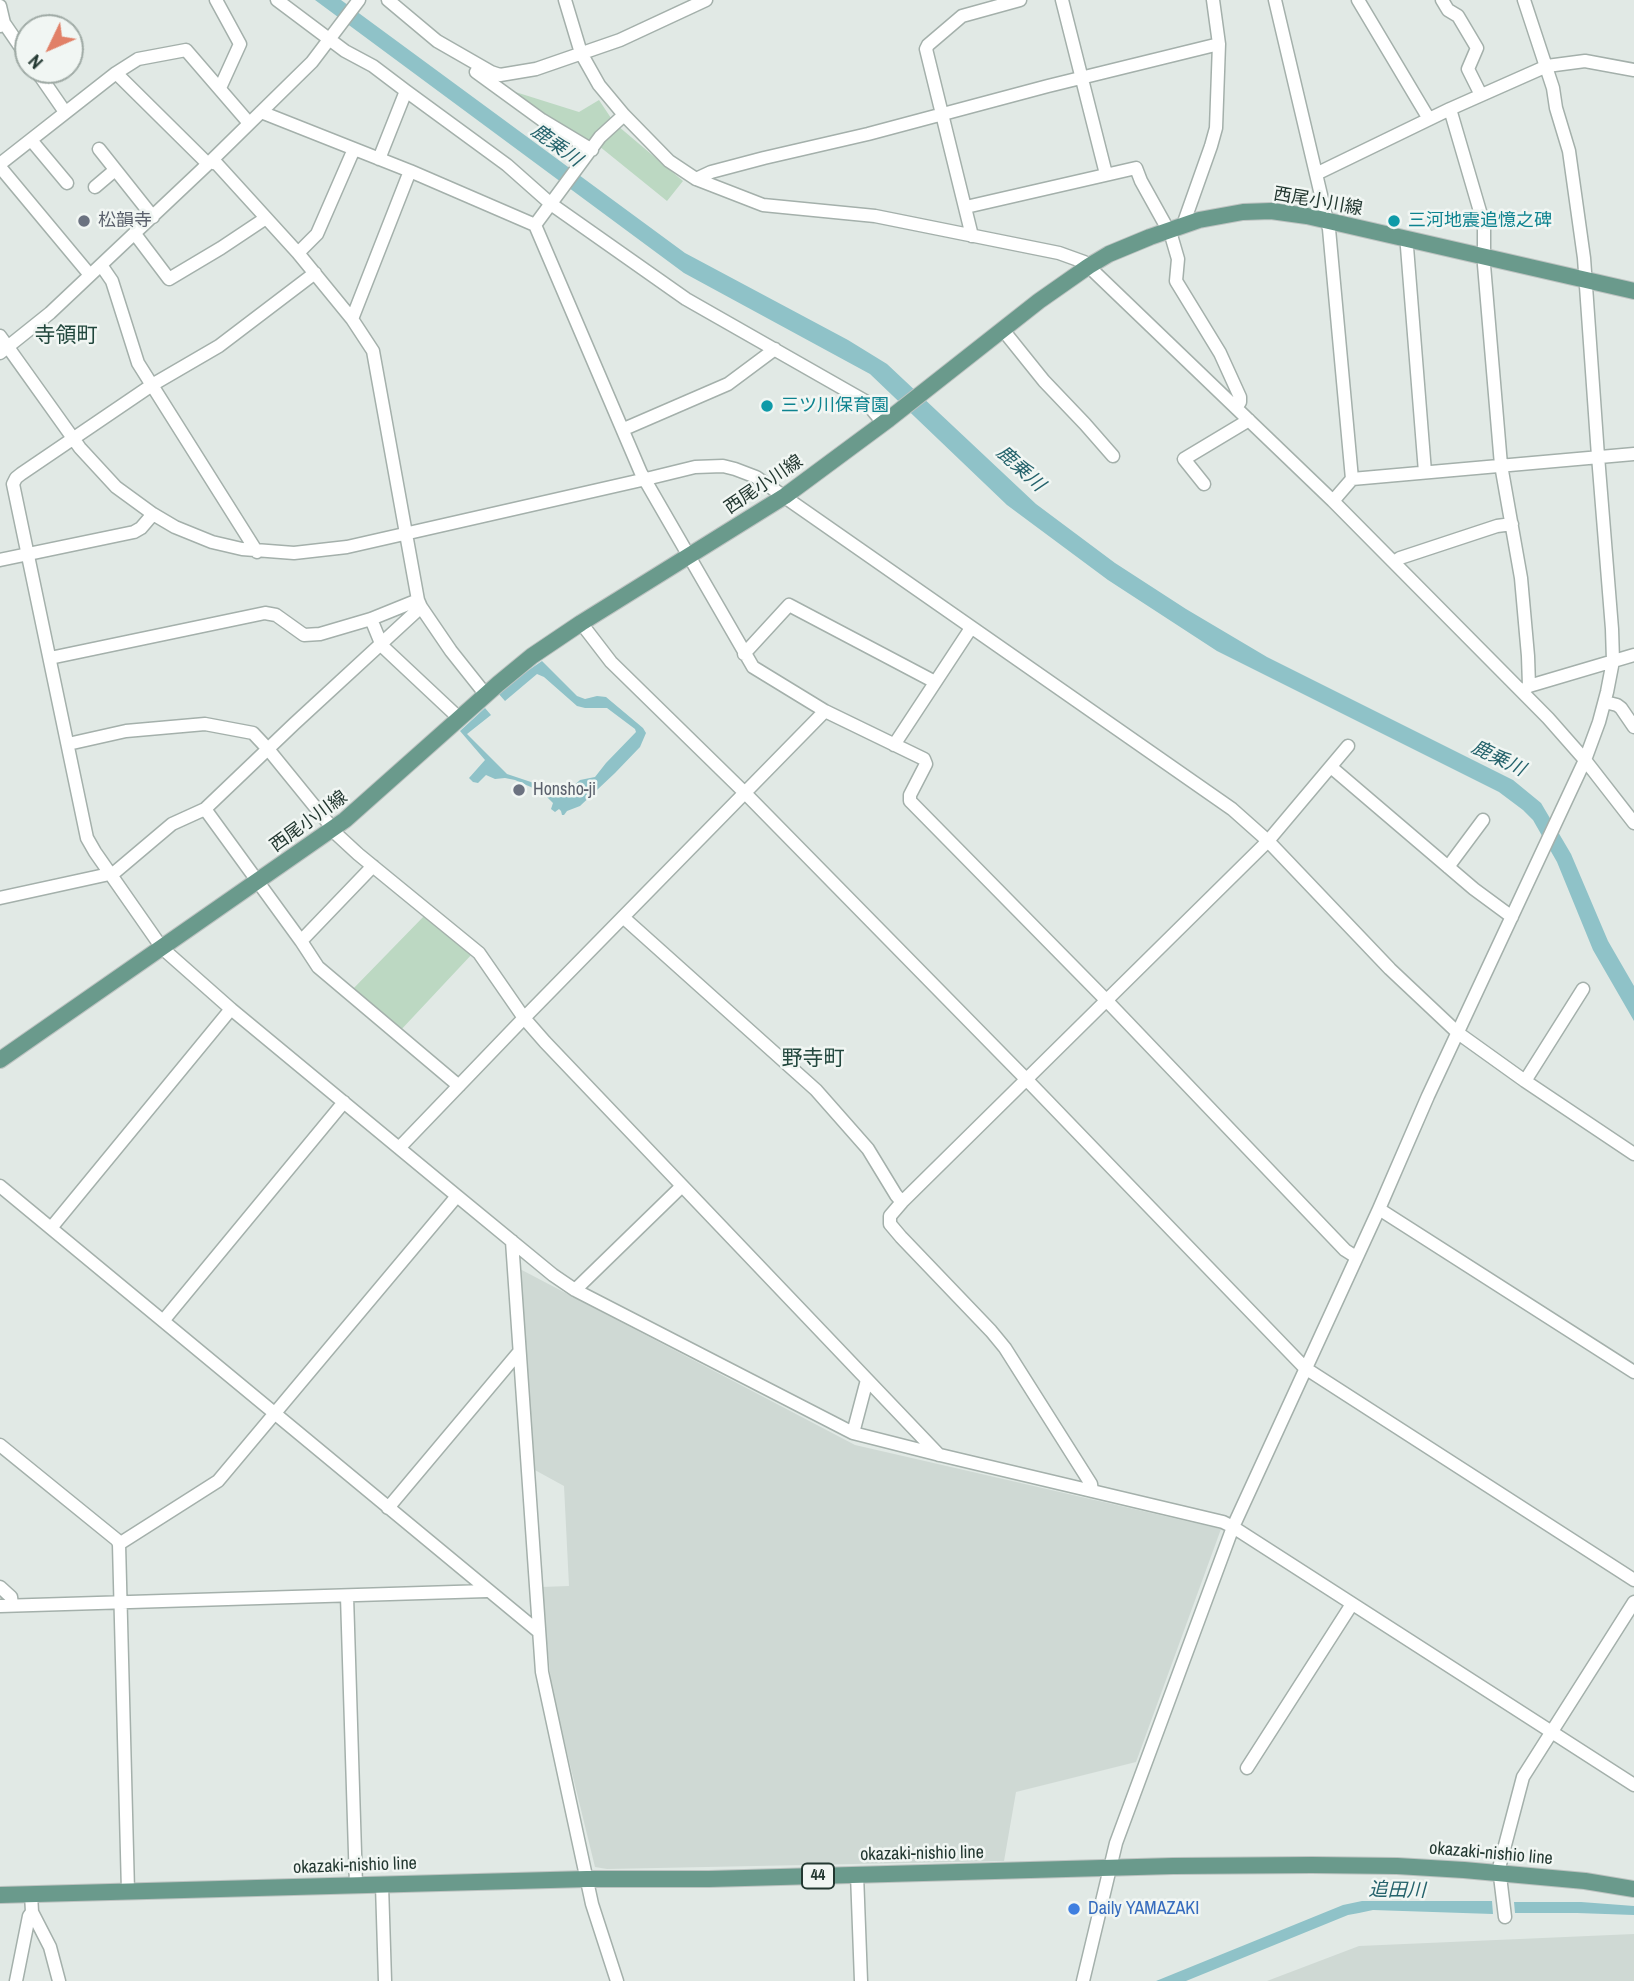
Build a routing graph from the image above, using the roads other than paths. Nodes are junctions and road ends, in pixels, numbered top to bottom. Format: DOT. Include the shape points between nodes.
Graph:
graph roads {
  1 [pos="216,0"];
  2 [pos="277,0"];
  3 [pos="359,0"];
  4 [pos="388,0"];
  5 [pos="565,0"];
  6 [pos="706,0"];
  7 [pos="1020,0"];
  8 [pos="1062,0"];
  9 [pos="1227,0"];
  10 [pos="1275,0"];
  11 [pos="1358,0"];
  12 [pos="1442,0"];
  13 [pos="1524,0"];
  14 [pos="1213,2"];
  15 [pos="0,6"];
  16 [pos="2,24"];
  17 [pos="331,38"];
  18 [pos="14,40"];
  19 [pos="437,41"];
  20 [pos="1219,44"];
  21 [pos="581,53"];
  22 [pos="1546,66"];
  23 [pos="1634,70"];
  24 [pos="116,74"];
  25 [pos="1082,78"];
  26 [pos="46,84"];
  27 [pos="220,88"];
  28 [pos="406,91"];
  29 [pos="1481,95"];
  30 [pos="1450,108"];
  31 [pos="65,112"];
  32 [pos="261,112"];
  33 [pos="942,113"];
  34 [pos="624,115"];
  35 [pos="1429,119"];
  36 [pos="249,123"];
  37 [pos="31,140"];
  38 [pos="99,149"];
  39 [pos="354,149"];
  40 [pos="589,153"];
  41 [pos="379,159"];
  42 [pos="210,162"];
  43 [pos="0,165"];
  44 [pos="115,170"];
  45 [pos="410,172"];
  46 [pos="1106,174"];
  47 [pos="1316,174"];
  48 [pos="696,179"];
  49 [pos="67,183"];
  50 [pos="95,187"];
  51 [pos="553,201"];
  52 [pos="966,207"];
  53 [pos="153,217"];
  54 [pos="266,218"];
  55 [pos="1327,221"];
  56 [pos="536,225"];
  57 [pos="1176,228"];
  58 [pos="135,234"];
  59 [pos="972,236"];
  60 [pos="1408,240"];
  61 [pos="298,253"];
  62 [pos="1484,257"];
  63 [pos="101,265"];
  64 [pos="1089,266"];
  65 [pos="315,273"];
  66 [pos="90,275"];
  67 [pos="1584,279"];
  68 [pos="1634,291"];
  69 [pos="352,318"];
  70 [pos="1003,330"];
  71 [pos="0,336"];
  72 [pos="775,349"];
  73 [pos="4,350"];
  74 [pos="152,385"];
  75 [pos="1236,408"];
  76 [pos="1248,420"];
  77 [pos="886,421"];
  78 [pos="624,429"];
  79 [pos="73,439"];
  80 [pos="1634,454"];
  81 [pos="1113,456"];
  82 [pos="1598,456"];
  83 [pos="1501,465"];
  84 [pos="1425,472"];
  85 [pos="1352,479"];
  86 [pos="646,480"];
  87 [pos="1204,484"];
  88 [pos="785,496"];
  89 [pos="1333,501"];
  90 [pos="153,514"];
  91 [pos="1512,524"];
  92 [pos="406,533"];
  93 [pos="257,552"];
  94 [pos="28,554"];
  95 [pos="690,557"];
  96 [pos="0,560"];
  97 [pos="1394,562"];
  98 [pos="420,604"];
  99 [pos="371,619"];
  100 [pos="581,623"];
  101 [pos="971,628"];
  102 [pos="380,644"];
  103 [pos="744,654"];
  104 [pos="1634,655"];
  105 [pos="50,658"];
  106 [pos="1613,661"];
  107 [pos="935,682"];
  108 [pos="1525,689"];
  109 [pos="486,695"];
  110 [pos="1605,702"];
  111 [pos="825,711"];
  112 [pos="460,719"];
  113 [pos="1634,727"];
  114 [pos="68,744"];
  115 [pos="894,745"];
  116 [pos="1348,746"];
  117 [pos="268,749"];
  118 [pos="1585,760"];
  119 [pos="1331,767"];
  120 [pos="745,793"];
  121 [pos="205,809"];
  122 [pos="1483,820"];
  123 [pos="1634,823"];
  124 [pos="332,830"];
  125 [pos="1268,841"];
  126 [pos="373,866"];
  127 [pos="1448,867"];
  128 [pos="110,874"];
  129 [pos="257,882"];
  130 [pos="0,898"];
  131 [pos="1512,917"];
  132 [pos="624,918"];
  133 [pos="301,941"];
  134 [pos="162,948"];
  135 [pos="1583,989"];
  136 [pos="1107,1001"];
  137 [pos="231,1009"];
  138 [pos="524,1018"];
  139 [pos="1458,1034"];
  140 [pos="0,1060"];
  141 [pos="1027,1080"];
  142 [pos="1525,1081"];
  143 [pos="460,1087"];
  144 [pos="344,1102"];
  145 [pos="400,1148"];
  146 [pos="1634,1154"];
  147 [pos="682,1186"];
  148 [pos="3,1194"];
  149 [pos="457,1196"];
  150 [pos="902,1202"];
  151 [pos="1379,1209"];
  152 [pos="51,1228"];
  153 [pos="512,1241"];
  154 [pos="1356,1257"];
  155 [pos="575,1290"];
  156 [pos="163,1321"];
  157 [pos="519,1352"];
  158 [pos="1306,1368"];
  159 [pos="1634,1372"];
  160 [pos="867,1380"];
  161 [pos="275,1415"];
  162 [pos="853,1433"];
  163 [pos="0,1445"];
  164 [pos="940,1455"];
  165 [pos="1092,1491"];
  166 [pos="388,1508"];
  167 [pos="1233,1527"];
  168 [pos="119,1544"];
  169 [pos="1634,1580"];
  170 [pos="0,1587"];
  171 [pos="487,1591"];
  172 [pos="347,1596"];
  173 [pos="1634,1602"];
  174 [pos="120,1603"];
  175 [pos="1352,1604"];
  176 [pos="6,1606"];
  177 [pos="539,1632"];
  178 [pos="1551,1731"];
  179 [pos="1247,1768"];
  180 [pos="1634,1785"];
  181 [pos="1110,1868"];
  182 [pos="857,1874"];
  183 [pos="1499,1874"];
  184 [pos="587,1879"];
  185 [pos="356,1885"];
  186 [pos="382,1885"];
  187 [pos="1634,1889"];
  188 [pos="128,1891"];
  189 [pos="31,1894"];
  190 [pos="0,1895"];
  191 [pos="32,1912"];
  192 [pos="1505,1917"];
  193 [pos="16,1981"];
  194 [pos="60,1981"];
  195 [pos="385,1981"];
  196 [pos="617,1981"];
  197 [pos="861,1981"];
  198 [pos="1083,1981"];
  1 -- 27 [label="street" via="240,44"];
  2 -- 17 [label="street"];
  3 -- 17 [label="street"];
  4 -- 19 [label="street"];
  5 -- 21 [label="street"];
  6 -- 21 [label="street"];
  7 -- 33 [label="street" via="962,16 928,45"];
  8 -- 25 [label="street"];
  9 -- 14 [label="street"];
  10 -- 47 [label="street"];
  11 -- 35 [label="street"];
  12 -- 29 [label="street" via="1458,16 1477,48 1468,69"];
  13 -- 22 [label="street"];
  14 -- 20 [label="street"];
  15 -- 16 [label="street"];
  16 -- 18 [label="street"];
  17 -- 28 [label="street"];
  17 -- 32 [label="street"];
  19 -- 21 [label="street" via="500,75 536,69"];
  19 -- 40 [label="street"];
  20 -- 25 [label="street"];
  20 -- 57 [label="street" via="1216,128"];
  21 -- 34 [label="street"];
  22 -- 23 [label="street" via="1585,61"];
  22 -- 29 [label="street"];
  22 -- 67 [label="street" via="1569,152"];
  24 -- 27 [label="street" via="138,59 186,50"];
  24 -- 31 [label="street"];
  24 -- 42 [label="street"];
  25 -- 33 [label="street"];
  25 -- 46 [label="street"];
  26 -- 31 [label="street"];
  27 -- 36 [label="street"];
  28 -- 41 [label="street"];
  28 -- 51 [label="street"];
  29 -- 30 [label="street"];
  30 -- 35 [label="street"];
  30 -- 62 [label="street" via="1484,225"];
  31 -- 37 [label="street"];
  32 -- 36 [label="street"];
  32 -- 39 [label="street"];
  33 -- 48 [label="street"];
  33 -- 52 [label="street"];
  34 -- 40 [label="street"];
  34 -- 48 [label="street" via="669,161"];
  35 -- 47 [label="street"];
  36 -- 42 [label="street"];
  37 -- 43 [label="street"];
  37 -- 49 [label="street"];
  38 -- 44 [label="street"];
  39 -- 41 [label="street"];
  39 -- 61 [label="street" via="317,234"];
  40 -- 51 [label="street"];
  41 -- 45 [label="street"];
  42 -- 53 [label="street"];
  42 -- 54 [label="street"];
  43 -- 66 [label="street"];
  44 -- 50 [label="street"];
  44 -- 53 [label="street"];
  45 -- 56 [label="street"];
  45 -- 69 [label="street"];
  46 -- 52 [label="street"];
  46 -- 57 [label="street" via="1136,168 1140,181"];
  47 -- 55 [label="street"];
  48 -- 59 [label="street" via="763,205 875,216"];
  51 -- 56 [label="street"];
  51 -- 72 [label="street" via="686,299"];
  52 -- 59 [label="street"];
  53 -- 58 [label="street"];
  54 -- 58 [label="street" via="169,279"];
  54 -- 61 [label="street"];
  55 -- 57 [label="main road, 西尾小川線" via="1256,211"];
  55 -- 60 [label="main road, 西尾小川線"];
  55 -- 85 [label="street"];
  56 -- 78 [label="street"];
  57 -- 64 [label="main road, 西尾小川線"];
  57 -- 75 [label="street" via="1175,281 1220,353 1240,397"];
  58 -- 63 [label="street"];
  59 -- 64 [label="street" via="1080,259"];
  60 -- 62 [label="main road, 西尾小川線"];
  60 -- 84 [label="street"];
  61 -- 65 [label="street"];
  62 -- 67 [label="main road, 西尾小川線"];
  62 -- 83 [label="street"];
  63 -- 66 [label="street"];
  63 -- 74 [label="street" via="112,281 138,363"];
  64 -- 70 [label="main road, 西尾小川線"];
  64 -- 75 [label="street"];
  65 -- 69 [label="street"];
  65 -- 74 [label="street" via="219,346"];
  66 -- 73 [label="street"];
  67 -- 68 [label="main road, 西尾小川線"];
  67 -- 82 [label="street"];
  69 -- 92 [label="street" via="373,351"];
  70 -- 77 [label="main road, 西尾小川線"];
  70 -- 81 [label="street"];
  71 -- 73 [label="street"];
  72 -- 77 [label="street" via="865,401"];
  72 -- 78 [label="street" via="728,384"];
  73 -- 79 [label="street"];
  74 -- 79 [label="street"];
  74 -- 93 [label="street"];
  75 -- 76 [label="street"];
  76 -- 87 [label="street" via="1184,459"];
  76 -- 89 [label="street"];
  77 -- 88 [label="main road, 西尾小川線"];
  78 -- 86 [label="street"];
  79 -- 90 [label="street" via="107,478"];
  79 -- 94 [label="street" via="13,484"];
  80 -- 82 [label="street"];
  82 -- 83 [label="street"];
  82 -- 106 [label="street"];
  83 -- 84 [label="street"];
  83 -- 91 [label="street"];
  84 -- 85 [label="street"];
  85 -- 89 [label="street"];
  86 -- 88 [label="street" via="684,468 723,467 756,477"];
  86 -- 92 [label="street"];
  86 -- 95 [label="street"];
  88 -- 95 [label="main road, 西尾小川線"];
  88 -- 101 [label="street"];
  89 -- 97 [label="street"];
  90 -- 93 [label="street" via="212,542"];
  90 -- 94 [label="street" via="134,532"];
  91 -- 97 [label="street"];
  91 -- 108 [label="street" via="1525,615"];
  92 -- 93 [label="street" via="321,551"];
  92 -- 98 [label="street"];
  94 -- 96 [label="street"];
  94 -- 105 [label="street"];
  95 -- 100 [label="main road, 西尾小川線"];
  95 -- 103 [label="street"];
  97 -- 108 [label="street"];
  98 -- 99 [label="street"];
  98 -- 102 [label="street"];
  98 -- 109 [label="street"];
  99 -- 102 [label="street"];
  99 -- 105 [label="street" via="304,635 276,615 265,613"];
  100 -- 109 [label="main road, 西尾小川線"];
  100 -- 120 [label="street" via="611,662"];
  101 -- 107 [label="street"];
  101 -- 125 [label="street" via="1211,793"];
  102 -- 112 [label="street"];
  102 -- 117 [label="street"];
  103 -- 107 [label="street" via="789,605"];
  103 -- 111 [label="street" via="756,670"];
  104 -- 106 [label="street"];
  105 -- 114 [label="street"];
  106 -- 108 [label="street"];
  106 -- 110 [label="street"];
  107 -- 115 [label="street"];
  108 -- 118 [label="street"];
  109 -- 112 [label="main road, 西尾小川線"];
  110 -- 113 [label="street" via="1621,708"];
  110 -- 118 [label="street"];
  111 -- 115 [label="street"];
  111 -- 120 [label="street"];
  112 -- 124 [label="main road, 西尾小川線"];
  114 -- 117 [label="street" via="126,731 205,724 253,733"];
  114 -- 128 [label="street" via="87,838"];
  115 -- 136 [label="street" via="925,761 910,801"];
  116 -- 119 [label="street"];
  117 -- 121 [label="street"];
  117 -- 124 [label="street"];
  118 -- 123 [label="street"];
  118 -- 131 [label="street"];
  119 -- 125 [label="street"];
  119 -- 127 [label="street"];
  120 -- 132 [label="street"];
  120 -- 141 [label="street"];
  121 -- 128 [label="street" via="172,824"];
  121 -- 129 [label="street"];
  122 -- 127 [label="street"];
  124 -- 126 [label="street"];
  124 -- 129 [label="main road, 西尾小川線"];
  125 -- 136 [label="street"];
  125 -- 139 [label="street"];
  126 -- 133 [label="street"];
  126 -- 138 [label="street" via="479,953"];
  127 -- 131 [label="street"];
  128 -- 130 [label="street"];
  128 -- 134 [label="street"];
  129 -- 133 [label="street"];
  129 -- 134 [label="main road, 西尾小川線"];
  131 -- 139 [label="street"];
  132 -- 138 [label="street"];
  132 -- 150 [label="street" via="816,1090 868,1149"];
  133 -- 143 [label="street" via="318,967"];
  134 -- 137 [label="street"];
  134 -- 140 [label="main road, 西尾小川線"];
  135 -- 142 [label="street"];
  136 -- 141 [label="street"];
  136 -- 154 [label="street"];
  137 -- 144 [label="street"];
  137 -- 152 [label="street"];
  138 -- 143 [label="street"];
  138 -- 147 [label="street"];
  139 -- 142 [label="street"];
  139 -- 151 [label="street"];
  141 -- 150 [label="street"];
  141 -- 158 [label="street"];
  142 -- 146 [label="street"];
  143 -- 145 [label="street"];
  144 -- 145 [label="street"];
  144 -- 156 [label="street"];
  145 -- 149 [label="street"];
  147 -- 155 [label="street"];
  147 -- 160 [label="street"];
  148 -- 152 [label="street"];
  149 -- 153 [label="street"];
  149 -- 161 [label="street"];
  150 -- 165 [label="street" via="890,1216 890,1224 1005,1348"];
  151 -- 154 [label="street"];
  151 -- 159 [label="street"];
  152 -- 156 [label="street"];
  153 -- 155 [label="street"];
  153 -- 157 [label="street"];
  154 -- 158 [label="street"];
  155 -- 162 [label="street"];
  156 -- 161 [label="street"];
  157 -- 166 [label="street"];
  157 -- 177 [label="street"];
  158 -- 167 [label="street"];
  158 -- 169 [label="street"];
  160 -- 162 [label="street"];
  160 -- 164 [label="street"];
  161 -- 166 [label="street"];
  161 -- 168 [label="street" via="213,1486"];
  162 -- 164 [label="street"];
  163 -- 168 [label="street"];
  164 -- 165 [label="street"];
  165 -- 167 [label="street"];
  166 -- 171 [label="street"];
  167 -- 175 [label="street"];
  167 -- 181 [label="street"];
  168 -- 174 [label="street"];
  170 -- 176 [label="street" via="11,1597"];
  171 -- 172 [label="street"];
  171 -- 177 [label="street"];
  172 -- 174 [label="street"];
  172 -- 185 [label="street"];
  173 -- 178 [label="street"];
  174 -- 176 [label="street"];
  174 -- 188 [label="street"];
  175 -- 178 [label="street"];
  175 -- 179 [label="street"];
  177 -- 184 [label="street" via="544,1687"];
  178 -- 180 [label="street"];
  178 -- 183 [label="street" via="1523,1777"];
  181 -- 182 [label="main road, okazaki-nishio line / 44"];
  181 -- 183 [label="main road, okazaki-nishio line / 44" via="1354,1864"];
  181 -- 198 [label="street"];
  182 -- 184 [label="main road, okazaki-nishio line / 44"];
  182 -- 197 [label="street"];
  183 -- 187 [label="main road, okazaki-nishio line / 44"];
  183 -- 192 [label="street"];
  184 -- 186 [label="main road, okazaki-nishio line / 44"];
  184 -- 196 [label="street"];
  185 -- 186 [label="main road, okazaki-nishio line / 44"];
  185 -- 188 [label="main road, okazaki-nishio line / 44"];
  186 -- 195 [label="street"];
  188 -- 189 [label="main road, okazaki-nishio line / 44"];
  189 -- 190 [label="main road, okazaki-nishio line / 44"];
  189 -- 191 [label="street"];
  191 -- 193 [label="street"];
  191 -- 194 [label="street" via="50,1947"];
}
